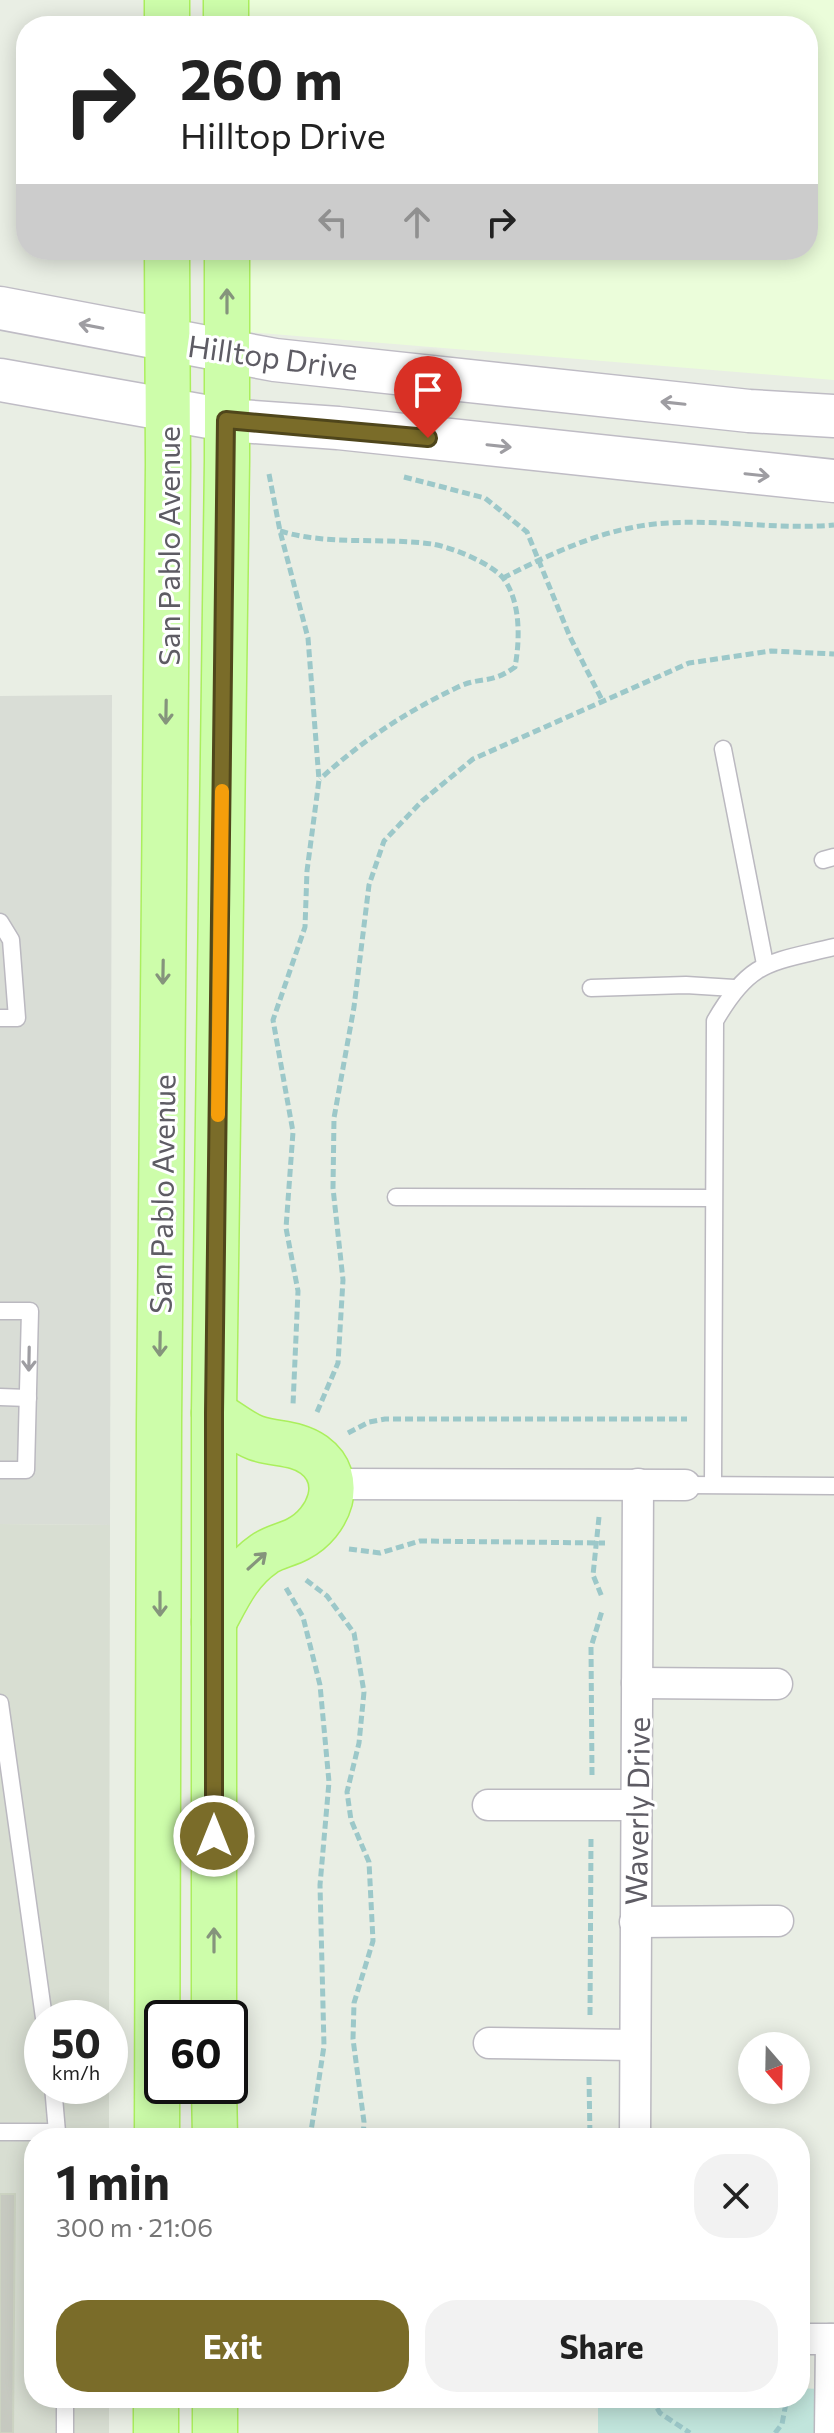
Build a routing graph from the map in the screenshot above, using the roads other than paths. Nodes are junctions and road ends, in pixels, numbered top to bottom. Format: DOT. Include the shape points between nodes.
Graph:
graph roads {
  1 [pos="167,260"];
  2 [pos="227,260"];
  3 [pos="0,308"];
  4 [pos="168,341"];
  5 [pos="226,353"];
  6 [pos="0,380"];
  7 [pos="167,410"];
  8 [pos="834,416"];
  9 [pos="226,420"];
  10 [pos="834,481"];
  11 [pos="723,749"];
  12 [pos="0,922"];
  13 [pos="834,947"];
  14 [pos="765,964"];
  15 [pos="591,988"];
  16 [pos="734,988"];
  17 [pos="0,1018"];
  18 [pos="396,1197"];
  19 [pos="712,1198"];
  20 [pos="0,1311"];
  21 [pos="0,1397"];
  22 [pos="28,1398"];
  23 [pos="214,1413"];
  24 [pos="0,1470"];
  25 [pos="333,1484"];
  26 [pos="638,1484"];
  27 [pos="699,1485"];
  28 [pos="834,1486"];
  29 [pos="213,1624"];
  30 [pos="637,1683"];
  31 [pos="777,1684"];
  32 [pos="0,1703"];
  33 [pos="488,1805"];
  34 [pos="637,1805"];
  35 [pos="778,1921"];
  36 [pos="635,1922"];
  37 [pos="41,2000"];
  38 [pos="214,2000"];
  39 [pos="489,2043"];
  40 [pos="635,2045"];
  41 [pos="55,2104"];
  42 [pos="214,2104"];
  43 [pos="57,2128"];
  44 [pos="157,2128"];
  45 [pos="215,2128"];
  46 [pos="635,2128"];
  47 [pos="0,2132"];
  48 [pos="24,2133"];
  49 [pos="810,2339"];
  50 [pos="832,2339"];
  51 [pos="65,2408"];
  52 [pos="156,2408"];
  53 [pos="215,2408"];
  54 [pos="65,2433"];
  55 [pos="156,2433"];
  56 [pos="215,2433"];
  57 [pos="830,2433"];
  1 -- 4 [label="main road, San Pablo Avenue"];
  5 -- 2 [label="main road, San Pablo Avenue, one-way"];
  4 -- 3 [label="main road, Hilltop Drive, one-way"];
  4 -- 5 [label="main road, Hilltop Drive"];
  4 -- 7 [label="main road, San Pablo Avenue"];
  8 -- 5 [label="main road, Hilltop Drive, one-way"];
  5 -- 9 [label="main road, San Pablo Avenue"];
  6 -- 7 [label="main road, Hilltop Drive"];
  7 -- 9 [label="main road, Hilltop Drive"];
  7 -- 44 [label="main road, San Pablo Avenue, one-way"];
  9 -- 10 [label="main road, Hilltop Drive, one-way"];
  9 -- 23 [label="main road, San Pablo Avenue"];
  11 -- 14 [label="lane"];
  12 -- 17 [label="lane" via="11,940 17,1018"];
  13 -- 14 [label="lane"];
  14 -- 16 [label="lane"];
  15 -- 16 [label="lane"];
  16 -- 19 [label="lane" via="715,1021"];
  18 -- 19 [label="lane"];
  19 -- 27 [label="lane" via="712,1419"];
  20 -- 22 [label="lane, one-way" via="30,1311"];
  21 -- 22 [label="lane"];
  22 -- 24 [label="lane" via="26,1470"];
  23 -- 25 [label="main road" via="257,1438 308,1451 328,1468"];
  23 -- 29 [label="main road, San Pablo Avenue"];
  25 -- 26 [label="street"];
  29 -- 25 [label="main road, one-way" via="235,1580 266,1552 314,1527 331,1500"];
  26 -- 27 [label="street"];
  26 -- 30 [label="street, Waverly Drive"];
  27 -- 28 [label="lane"];
  38 -- 29 [label="main road, San Pablo Avenue, one-way"];
  30 -- 31 [label="street"];
  30 -- 34 [label="street, Waverly Drive"];
  32 -- 37 [label="lane"];
  33 -- 34 [label="street"];
  34 -- 36 [label="street, Waverly Drive"];
  35 -- 36 [label="street"];
  36 -- 40 [label="street, Waverly Drive"];
  39 -- 40 [label="street"];
  40 -- 46 [label="street, Waverly Drive"];
  41 -- 43 [label="lane"];
  42 -- 45 [label="main road"];
  47 -- 48 [label="lane"];
  49 -- 50 [label="street"];
  50 -- 57 [label="street"];
  51 -- 54 [label="lane"];
  52 -- 55 [label="main road"];
  53 -- 56 [label="main road"];
}
